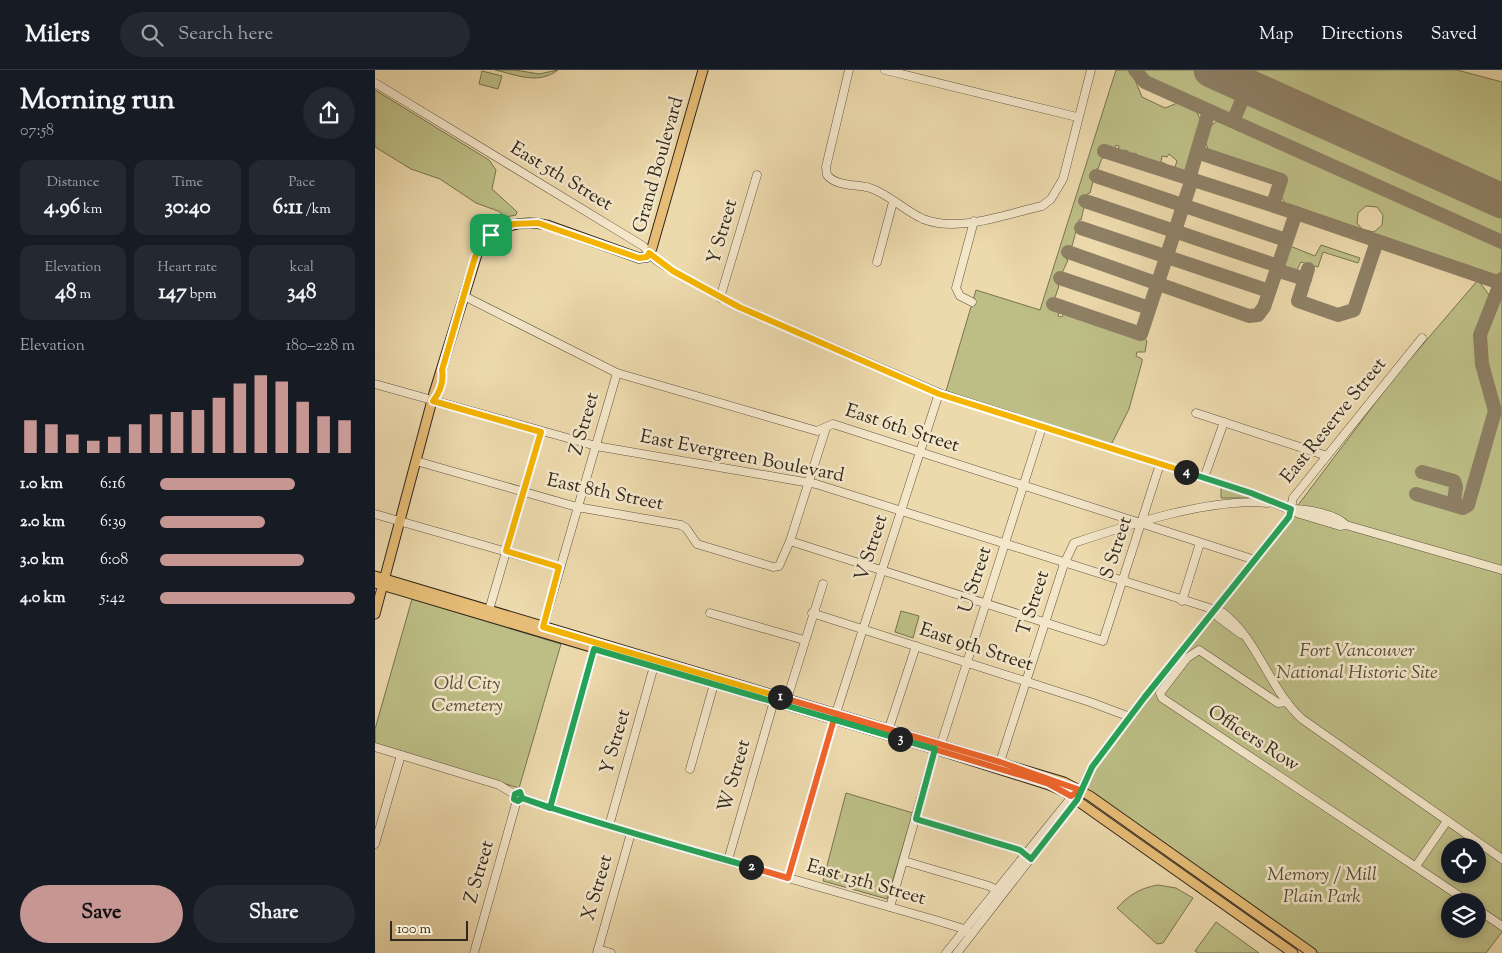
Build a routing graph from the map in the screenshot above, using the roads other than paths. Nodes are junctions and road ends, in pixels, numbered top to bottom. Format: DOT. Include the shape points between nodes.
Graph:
graph roads {
  1 [pos="703,70"];
  2 [pos="849,70"];
  3 [pos="885,70"];
  4 [pos="1091,70"];
  5 [pos="375,83"];
  6 [pos="1077,118"];
  7 [pos="757,175"];
  8 [pos="893,202"];
  9 [pos="974,221"];
  10 [pos="649,253"];
  11 [pos="877,262"];
  12 [pos="463,296"];
  13 [pos="720,298"];
  14 [pos="971,302"];
  15 [pos="1422,338"];
  16 [pos="617,373"];
  17 [pos="375,384"];
  18 [pos="939,394"];
  19 [pos="433,401"];
  20 [pos="1196,413"];
  21 [pos="1224,422"];
  22 [pos="827,426"];
  23 [pos="1042,427"];
  24 [pos="541,432"];
  25 [pos="596,446"];
  26 [pos="921,452"];
  27 [pos="1327,456"];
  28 [pos="416,461"];
  29 [pos="1161,464"];
  30 [pos="1205,478"];
  31 [pos="809,483"];
  32 [pos="1024,485"];
  33 [pos="524,492"];
  34 [pos="1273,504"];
  35 [pos="577,507"];
  36 [pos="1291,509"];
  37 [pos="901,512"];
  38 [pos="375,514"];
  39 [pos="399,521"];
  40 [pos="1142,523"];
  41 [pos="790,541"];
  42 [pos="1200,543"];
  43 [pos="1005,545"];
  44 [pos="506,551"];
  45 [pos="1255,560"];
  46 [pos="1064,564"];
  47 [pos="559,567"];
  48 [pos="882,570"];
  49 [pos="1502,570"];
  50 [pos="375,576"];
  51 [pos="1123,582"];
  52 [pos="381,583"];
  53 [pos="823,584"];
  54 [pos="1182,601"];
  55 [pos="986,603"];
  56 [pos="489,610"];
  57 [pos="1214,611"];
  58 [pos="710,613"];
  59 [pos="812,613"];
  60 [pos="375,614"];
  61 [pos="1045,622"];
  62 [pos="543,627"];
  63 [pos="864,630"];
  64 [pos="805,640"];
  65 [pos="916,646"];
  66 [pos="594,649"];
  67 [pos="967,662"];
  68 [pos="654,666"];
  69 [pos="1026,681"];
  70 [pos="714,684"];
  71 [pos="787,699"];
  72 [pos="774,702"];
  73 [pos="1287,702"];
  74 [pos="835,716"];
  75 [pos="1129,717"];
  76 [pos="889,728"];
  77 [pos="938,746"];
  78 [pos="375,747"];
  79 [pos="401,755"];
  80 [pos="1000,762"];
  81 [pos="690,770"];
  82 [pos="1080,790"];
  83 [pos="518,797"];
  84 [pos="1074,798"];
  85 [pos="550,808"];
  86 [pos="916,819"];
  87 [pos="1447,821"];
  88 [pos="609,826"];
  89 [pos="631,832"];
  90 [pos="375,844"];
  91 [pos="1028,856"];
  92 [pos="1502,859"];
  93 [pos="728,860"];
  94 [pos="904,861"];
  95 [pos="1416,866"];
  96 [pos="788,878"];
  97 [pos="1000,892"];
  98 [pos="1455,893"];
  99 [pos="890,907"];
  100 [pos="1486,915"];
  101 [pos="1502,926"];
  102 [pos="967,932"];
  103 [pos="597,951"];
  104 [pos="474,953"];
  105 [pos="611,953"];
  106 [pos="946,953"];
  107 [pos="957,953"];
  108 [pos="1293,953"];
  109 [pos="1312,953"];
  1 -- 10 [label="main road, Grand Boulevard"];
  2 -- 8 [label="street" via="826,167 831,179 870,188"];
  3 -- 6 [label="street"];
  4 -- 6 [label="street"];
  5 -- 10 [label="street, East 5th Street" via="643,246"];
  6 -- 9 [label="street" via="1063,179 1051,199 1042,206"];
  7 -- 13 [label="street, Y Street"];
  8 -- 9 [label="street" via="935,222"];
  8 -- 11 [label="street"];
  9 -- 14 [label="street" via="956,288 960,296"];
  10 -- 12 [label="main road, Grand Boulevard" via="647,257 639,258 547,225 513,224 496,232 481,245"];
  10 -- 13 [label="street, East 5th Street"];
  12 -- 16 [label="street, East 6th Street"];
  12 -- 19 [label="main road, Grand Boulevard"];
  13 -- 18 [label="street, East 5th Street"];
  15 -- 27 [label="street, East Reserve Street"];
  16 -- 22 [label="street, East 6th Street" via="817,431"];
  16 -- 25 [label="street, Z Street"];
  17 -- 19 [label="street, East Evergreen Boulevard"];
  18 -- 23 [label="street, East 5th Street"];
  18 -- 26 [label="street, V Street"];
  19 -- 24 [label="street, East Evergreen Boulevard"];
  19 -- 28 [label="main road, Grand Boulevard"];
  20 -- 21 [label="street"];
  21 -- 27 [label="street"];
  21 -- 30 [label="street"];
  22 -- 26 [label="street, East 6th Street" via="833,424"];
  22 -- 31 [label="street"];
  23 -- 29 [label="street, East 5th Street"];
  23 -- 32 [label="street, U Street"];
  24 -- 25 [label="street, East Evergreen Boulevard"];
  24 -- 33 [label="street"];
  25 -- 31 [label="street, East Evergreen Boulevard"];
  25 -- 35 [label="street, Z Street"];
  26 -- 32 [label="street, East 6th Street"];
  26 -- 37 [label="street, V Street"];
  27 -- 36 [label="street, East Reserve Street" via="1293,498"];
  28 -- 33 [label="street, East 8th Street"];
  28 -- 39 [label="main road, Grand Boulevard"];
  29 -- 30 [label="street, East 5th Street"];
  29 -- 40 [label="street, S Street"];
  30 -- 34 [label="street, East 5th Street"];
  31 -- 37 [label="street, East Evergreen Boulevard"];
  31 -- 41 [label="street"];
  32 -- 40 [label="street, East 6th Street"];
  32 -- 43 [label="street, U Street"];
  33 -- 35 [label="street, East 8th Street"];
  33 -- 44 [label="street"];
  34 -- 36 [label="street, East 5th Street"];
  34 -- 40 [label="street" via="1237,502 1209,506"];
  35 -- 41 [label="street, East 8th Street" via="681,525 697,544 773,566 782,562"];
  35 -- 47 [label="street, Z Street"];
  36 -- 45 [label="street, East Reserve Street" via="1289,517"];
  36 -- 49 [label="street, East 5th Street" via="1339,526 1346,525"];
  37 -- 43 [label="street, East Evergreen Boulevard"];
  37 -- 48 [label="street, V Street"];
  38 -- 39 [label="street"];
  39 -- 44 [label="street"];
  39 -- 52 [label="main road, Grand Boulevard"];
  40 -- 42 [label="street, East 6th Street"];
  40 -- 46 [label="street, T Street" via="1075,543"];
  40 -- 51 [label="street, S Street"];
  41 -- 48 [label="street"];
  42 -- 45 [label="street, East 6th Street"];
  42 -- 54 [label="street"];
  43 -- 46 [label="street, East Evergreen Boulevard"];
  43 -- 55 [label="street, U Street"];
  44 -- 47 [label="street"];
  44 -- 56 [label="street"];
  45 -- 57 [label="street, East Reserve Street"];
  46 -- 51 [label="street, East Evergreen Boulevard"];
  46 -- 61 [label="street, T Street"];
  47 -- 62 [label="street, Z Street"];
  48 -- 55 [label="street"];
  48 -- 63 [label="street, V Street"];
  50 -- 52 [label="main road"];
  51 -- 54 [label="street, East Evergreen Boulevard"];
  51 -- 61 [label="street, S Street" via="1103,641"];
  52 -- 56 [label="main road"];
  52 -- 60 [label="main road, Grand Boulevard"];
  52 -- 66 [label="main road"];
  53 -- 59 [label="street"];
  54 -- 57 [label="street, East Evergreen Boulevard"];
  55 -- 61 [label="street"];
  55 -- 67 [label="street, U Street"];
  56 -- 62 [label="main road"];
  57 -- 73 [label="street, East Evergreen Boulevard" via="1222,612 1235,622"];
  57 -- 75 [label="street, East Reserve Street"];
  58 -- 64 [label="street"];
  59 -- 63 [label="street, East 9th Street"];
  59 -- 64 [label="street"];
  61 -- 69 [label="street, T Street"];
  62 -- 71 [label="main road"];
  63 -- 65 [label="street, East 9th Street"];
  63 -- 74 [label="street, V Street"];
  64 -- 71 [label="street"];
  65 -- 67 [label="street, East 9th Street"];
  65 -- 76 [label="street"];
  66 -- 68 [label="main road"];
  66 -- 85 [label="street"];
  67 -- 69 [label="street, East 9th Street"];
  67 -- 77 [label="street, U Street"];
  68 -- 70 [label="main road"];
  68 -- 88 [label="street, Y Street"];
  69 -- 75 [label="street, East 9th Street"];
  69 -- 80 [label="street, T Street"];
  70 -- 72 [label="main road"];
  70 -- 81 [label="street"];
  71 -- 74 [label="main road"];
  72 -- 74 [label="main road"];
  72 -- 93 [label="street, W Street"];
  73 -- 87 [label="street, East Evergreen Boulevard" via="1302,720"];
  73 -- 95 [label="street, Officers Row" via="1278,703 1199,650 1188,657 1162,690 1162,698"];
  74 -- 76 [label="main road"];
  74 -- 77 [label="main road"];
  74 -- 96 [label="street, V Street"];
  75 -- 82 [label="street, East Reserve Street" via="1092,767"];
  76 -- 77 [label="main road"];
  77 -- 80 [label="main road"];
  77 -- 84 [label="main road" via="1049,784"];
  77 -- 86 [label="street, U Street"];
  78 -- 79 [label="street, East 13th Street"];
  79 -- 83 [label="street, East 13th Street" via="499,784"];
  79 -- 90 [label="street"];
  80 -- 82 [label="main road"];
  82 -- 84 [label="street, East Reserve Street"];
  82 -- 109 [label="main road"];
  83 -- 85 [label="street, East 13th Street"];
  83 -- 104 [label="street, Z Street"];
  84 -- 91 [label="street, East Reserve Street"];
  84 -- 108 [label="main road"];
  85 -- 88 [label="street, East 13th Street"];
  86 -- 91 [label="street" via="1020,850"];
  86 -- 94 [label="street, U Street"];
  87 -- 92 [label="street, East Evergreen Boulevard"];
  87 -- 95 [label="street"];
  88 -- 89 [label="street, East 13th Street"];
  89 -- 93 [label="street, East 13th Street"];
  89 -- 103 [label="street, X Street"];
  91 -- 97 [label="street, East Reserve Street"];
  93 -- 96 [label="street, East 13th Street"];
  94 -- 97 [label="street"];
  94 -- 99 [label="street, U Street"];
  95 -- 98 [label="street, Officers Row"];
  96 -- 99 [label="street, East 13th Street"];
  97 -- 102 [label="street, East Reserve Street"];
  99 -- 102 [label="street, East 13th Street"];
  100 -- 101 [label="street"];
  102 -- 106 [label="street, East Reserve Street"];
  102 -- 107 [label="street, East Reserve Street"];
  103 -- 105 [label="street"];
}
